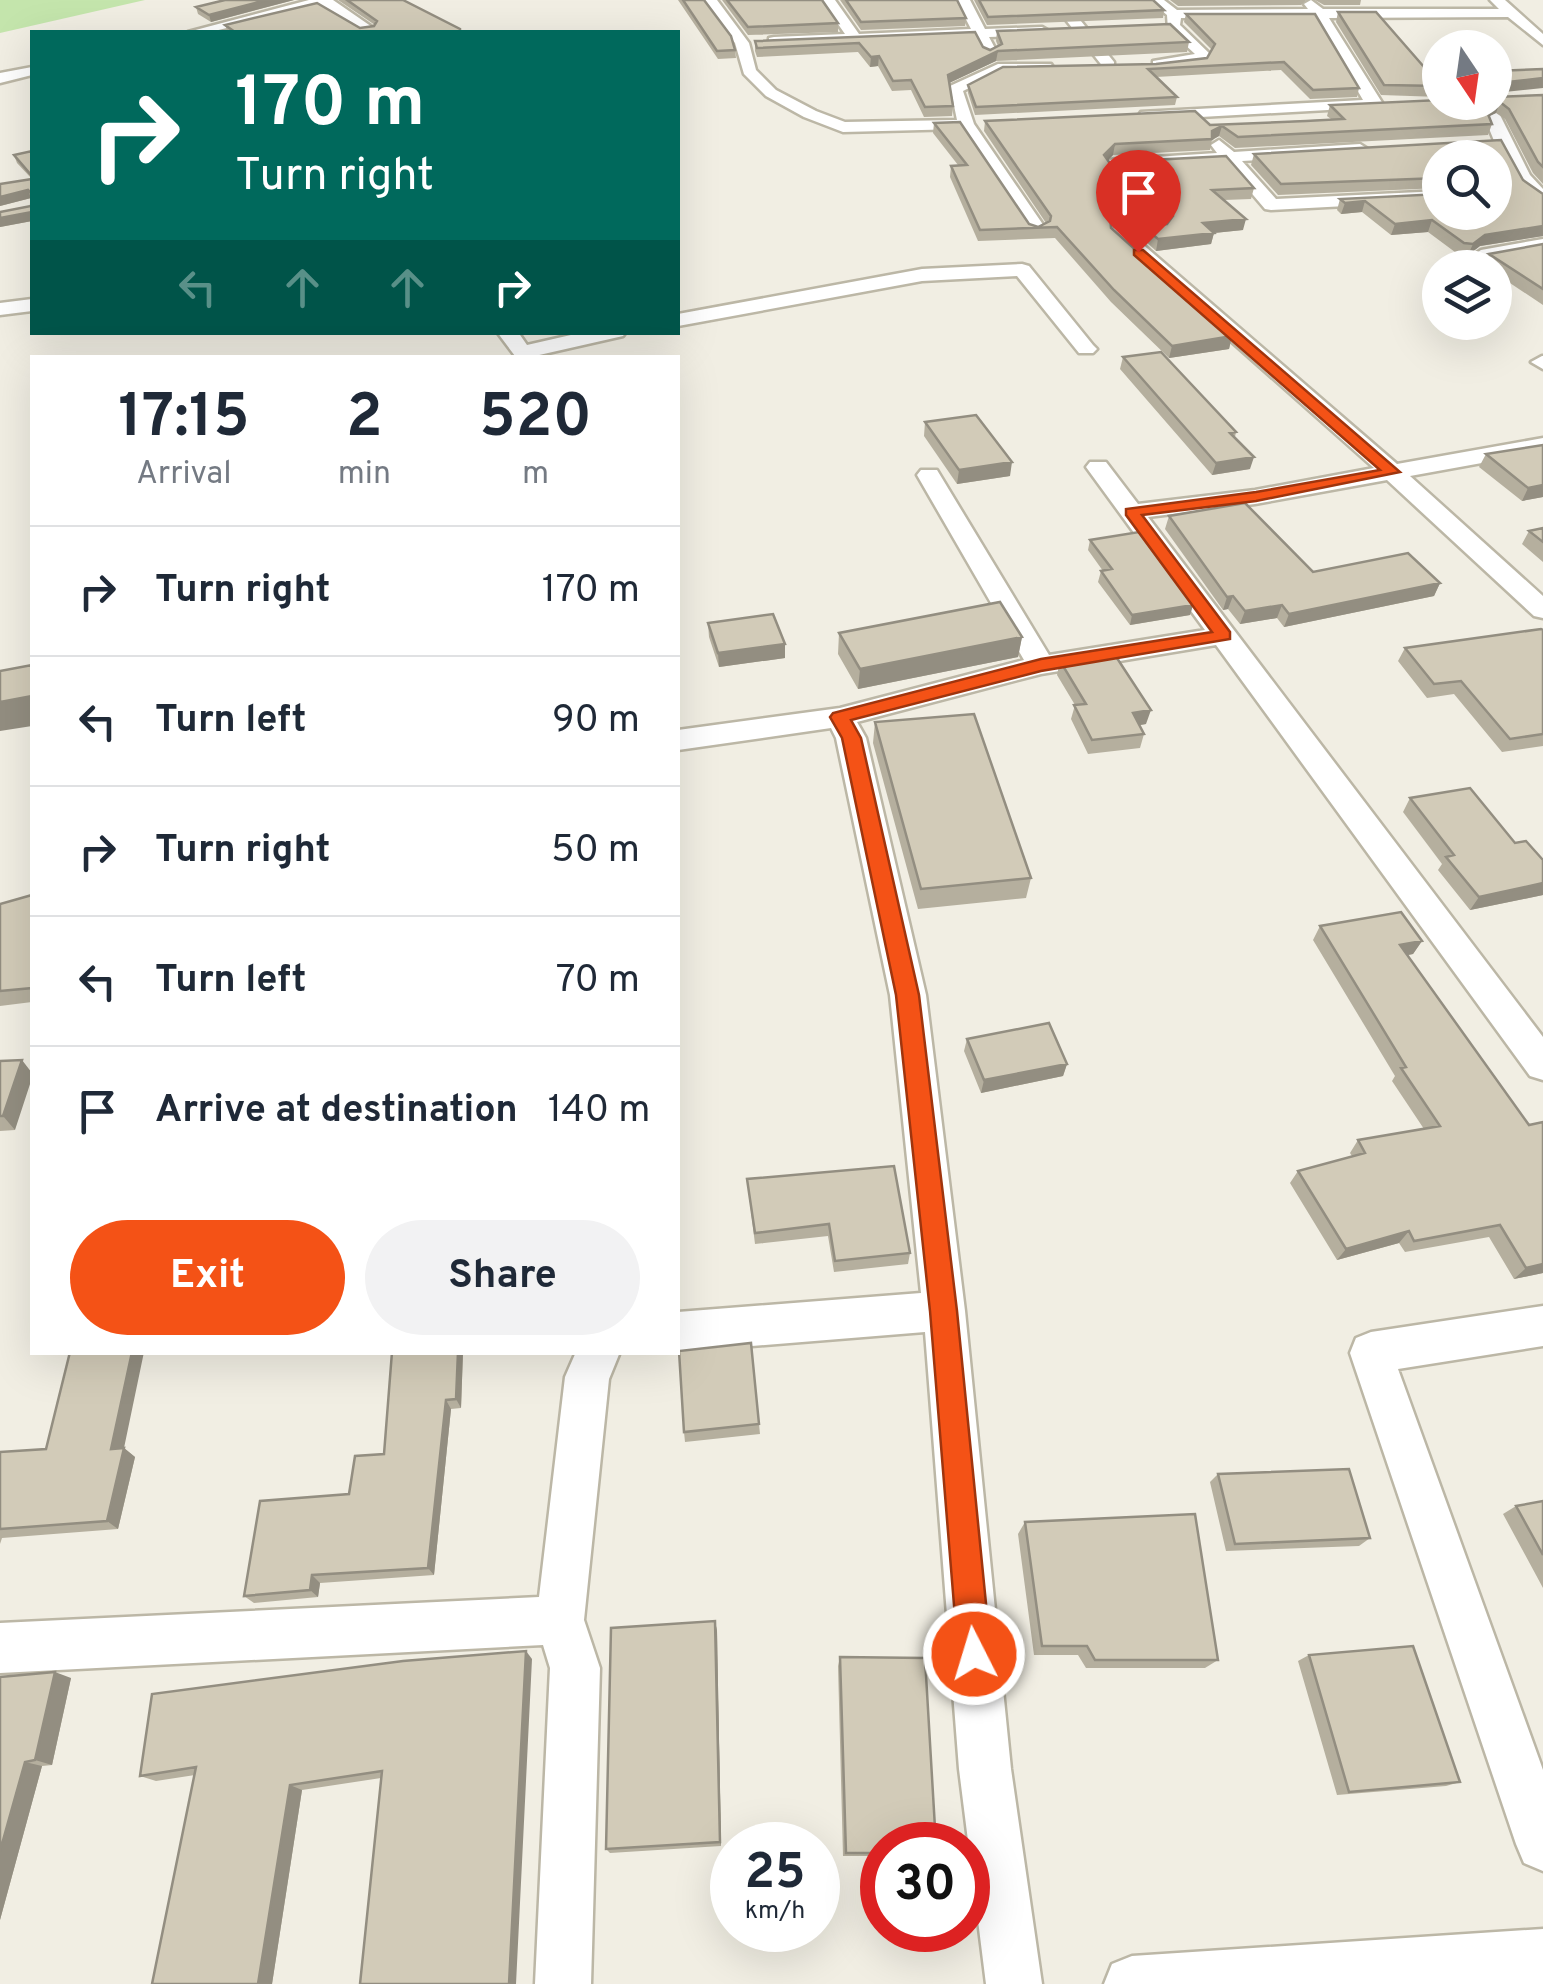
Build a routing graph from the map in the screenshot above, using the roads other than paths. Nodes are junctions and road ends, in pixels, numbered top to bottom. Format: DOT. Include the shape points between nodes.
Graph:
graph roads {
  1 [pos="710,0"];
  2 [pos="828,0"];
  3 [pos="963,0"];
  4 [pos="1056,0"];
  5 [pos="1156,0"];
  6 [pos="1308,0"];
  7 [pos="1394,0"];
  8 [pos="1497,0"];
  9 [pos="323,1"];
  10 [pos="1224,6"];
  11 [pos="1510,13"];
  12 [pos="1407,14"];
  13 [pos="1321,15"];
  14 [pos="255,18"];
  15 [pos="1174,20"];
  16 [pos="1155,27"];
  17 [pos="1100,29"];
  18 [pos="212,30"];
  19 [pos="278,30"];
  20 [pos="368,30"];
  21 [pos="1082,30"];
  22 [pos="980,33"];
  23 [pos="854,37"];
  24 [pos="1543,41"];
  25 [pos="742,43"];
  26 [pos="1124,65"];
  27 [pos="998,68"];
  28 [pos="30,71"];
  29 [pos="5,77"];
  30 [pos="1057,84"];
  31 [pos="22,90"];
  32 [pos="1182,98"];
  33 [pos="1374,104"];
  34 [pos="1393,104"];
  35 [pos="1124,116"];
  36 [pos="976,124"];
  37 [pos="1386,148"];
  38 [pos="1228,155"];
  39 [pos="1512,158"];
  40 [pos="1530,194"];
  41 [pos="1422,197"];
  42 [pos="1037,230"];
  43 [pos="1543,245"];
  44 [pos="1512,250"];
  45 [pos="30,305"];
  46 [pos="0,309"];
  47 [pos="680,320"];
  48 [pos="604,335"];
  49 [pos="1086,349"];
  50 [pos="524,355"];
  51 [pos="1543,445"];
  52 [pos="1098,467"];
  53 [pos="1392,472"];
  54 [pos="928,476"];
  55 [pos="1131,512"];
  56 [pos="1543,610"];
  57 [pos="1223,636"];
  58 [pos="1041,665"];
  59 [pos="840,717"];
  60 [pos="680,740"];
  61 [pos="1543,1065"];
  62 [pos="944,1311"];
  63 [pos="1543,1326"];
  64 [pos="680,1332"];
  65 [pos="598,1355"];
  66 [pos="560,1620"];
  67 [pos="0,1648"];
  68 [pos="1543,1844"];
  69 [pos="1543,1957"];
  70 [pos="563,1984"];
  71 [pos="1014,1984"];
  72 [pos="1132,1984"];
  1 -- 25 [label="street"];
  2 -- 23 [label="street"];
  3 -- 22 [label="street"];
  4 -- 21 [label="street"];
  5 -- 15 [label="street"];
  6 -- 13 [label="street"];
  7 -- 12 [label="street"];
  8 -- 11 [label="street"];
  9 -- 14 [label="street"];
  9 -- 20 [label="street"];
  10 -- 13 [label="street"];
  10 -- 15 [label="street"];
  11 -- 12 [label="street"];
  11 -- 24 [label="street"];
  12 -- 13 [label="street"];
  13 -- 33 [label="street"];
  14 -- 18 [label="street"];
  14 -- 19 [label="street"];
  15 -- 16 [label="street"];
  15 -- 26 [label="street" via="1204,55 1192,62"];
  17 -- 21 [label="street"];
  21 -- 22 [label="street"];
  21 -- 26 [label="street"];
  22 -- 23 [label="street"];
  22 -- 27 [label="street"];
  23 -- 25 [label="street"];
  25 -- 36 [label="street" via="749,70 770,92 843,127"];
  26 -- 32 [label="street"];
  27 -- 30 [label="street" via="1055,66"];
  27 -- 36 [label="street" via="955,89"];
  28 -- 29 [label="street"];
  29 -- 31 [label="street"];
  32 -- 33 [label="street"];
  32 -- 35 [label="street"];
  32 -- 38 [label="street"];
  33 -- 34 [label="street"];
  36 -- 42 [label="street"];
  37 -- 38 [label="street"];
  38 -- 41 [label="street" via="1271,205"];
  38 -- 53 [label="street" via="1113,164 1158,227 1118,233"];
  39 -- 40 [label="street"];
  43 -- 44 [label="street"];
  45 -- 46 [label="street"];
  47 -- 49 [label="street" via="922,275 1022,270"];
  48 -- 50 [label="street"];
  51 -- 53 [label="street"];
  52 -- 55 [label="street"];
  53 -- 55 [label="street"];
  53 -- 56 [label="street"];
  54 -- 58 [label="street"];
  55 -- 57 [label="street"];
  57 -- 58 [label="street"];
  57 -- 61 [label="street"];
  58 -- 59 [label="street"];
  59 -- 60 [label="street"];
  59 -- 62 [label="street" via="851,738 908,995"];
  62 -- 64 [label="street"];
  62 -- 71 [label="street" via="985,1769"];
  63 -- 68 [label="street" via="1371,1353"];
  65 -- 66 [label="street" via="587,1377"];
  66 -- 67 [label="street"];
  66 -- 70 [label="street" via="575,1668"];
  69 -- 72 [label="street"];
}
